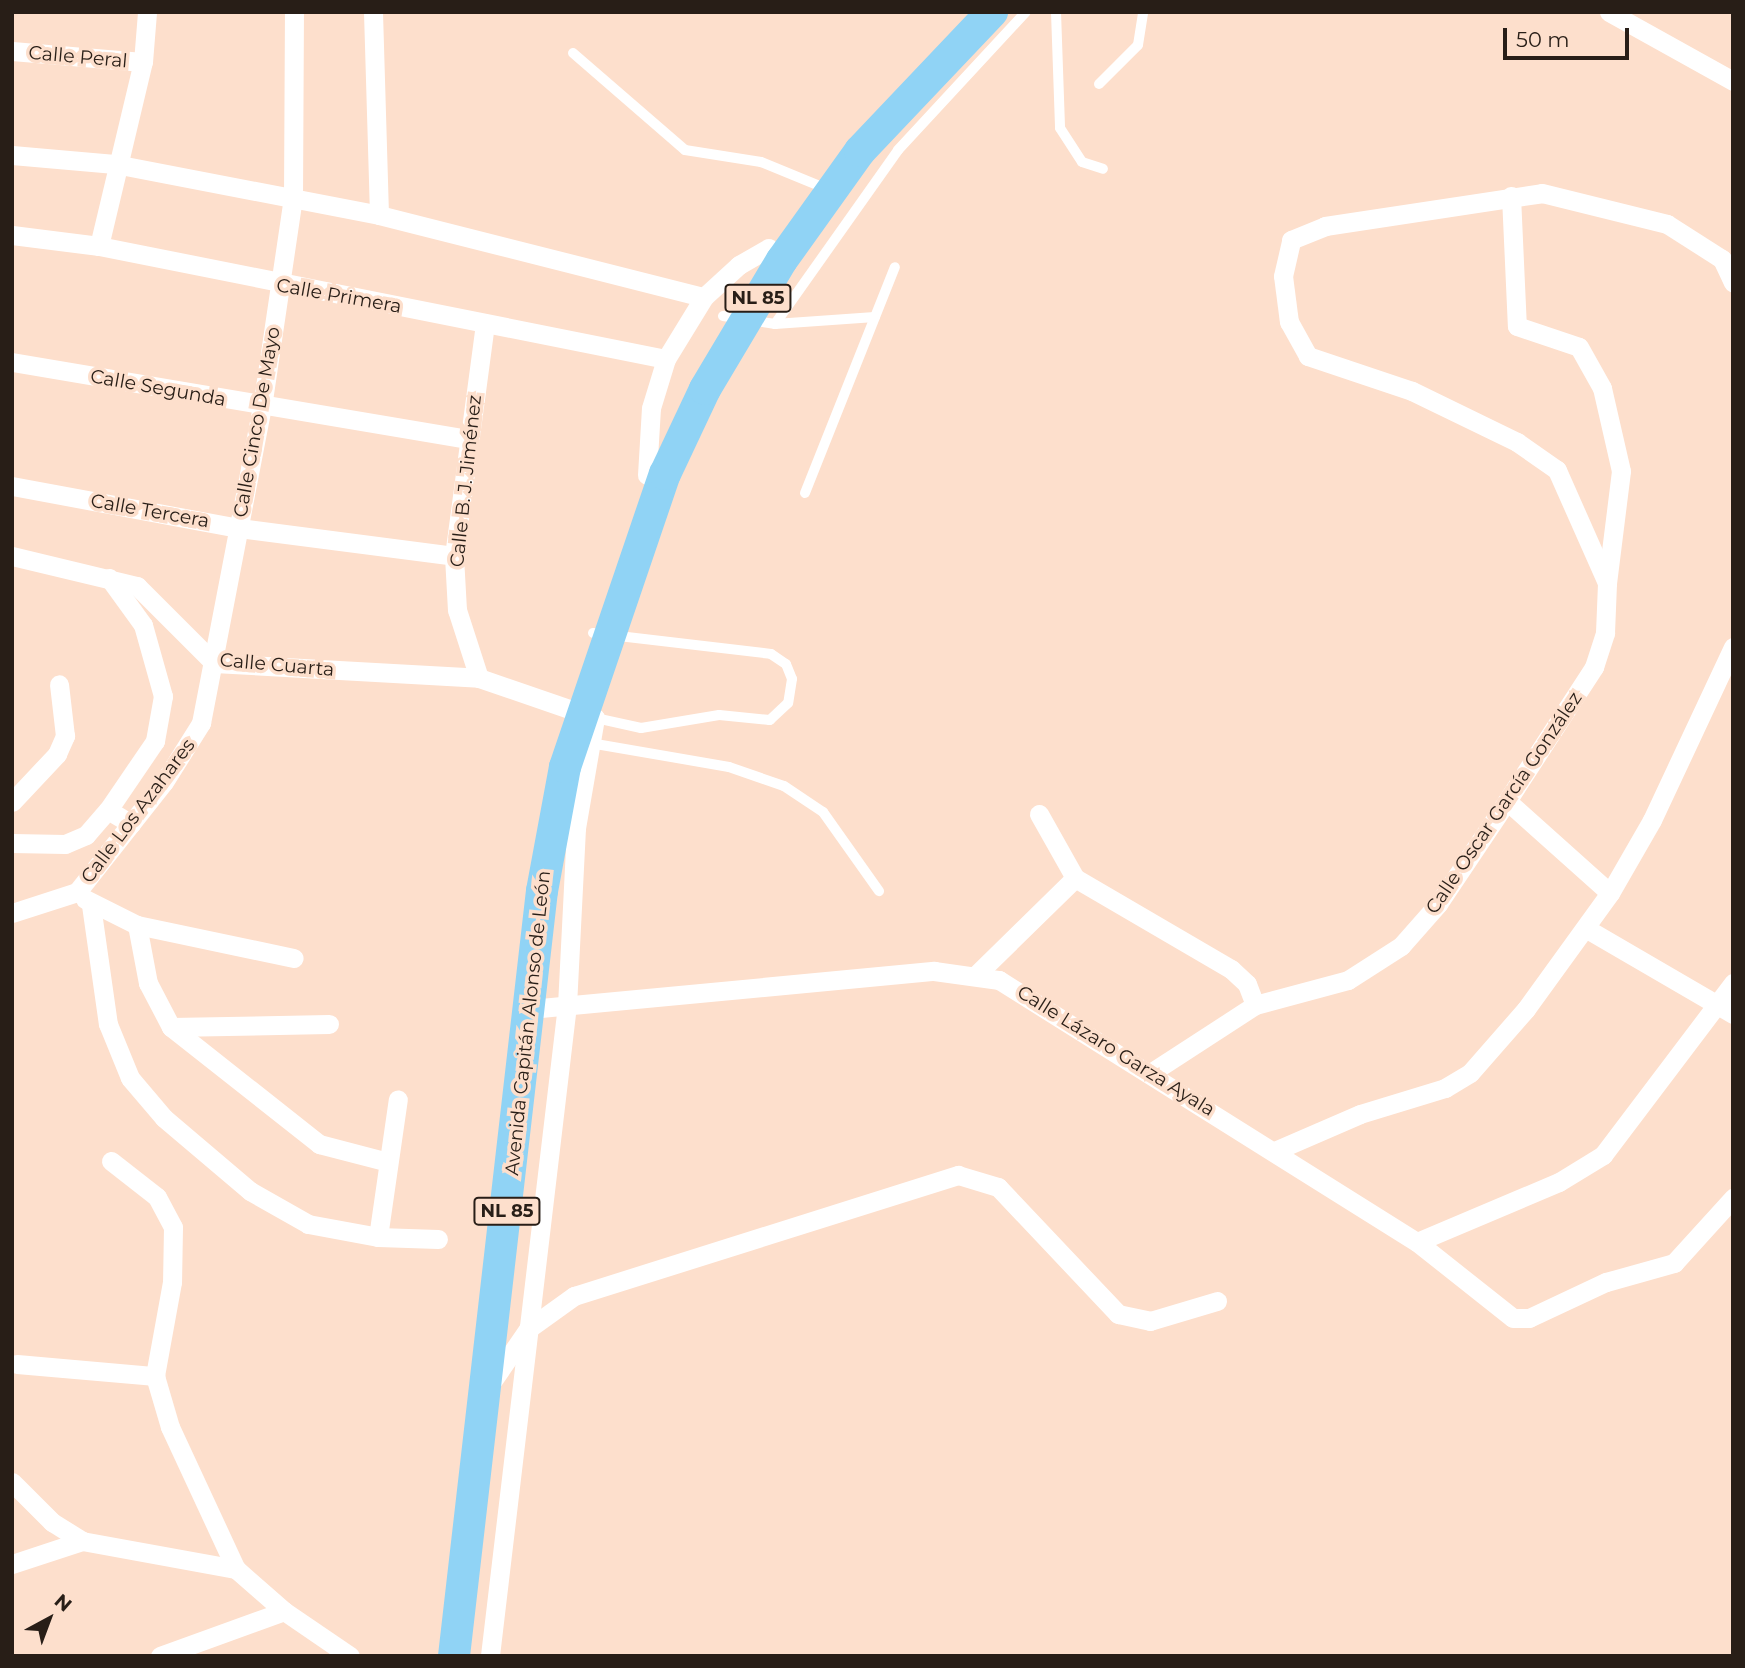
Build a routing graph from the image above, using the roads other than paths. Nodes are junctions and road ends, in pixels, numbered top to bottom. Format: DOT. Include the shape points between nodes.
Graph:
graph roads {
  1 [pos="147,12"];
  2 [pos="294,12"];
  3 [pos="373,12"];
  4 [pos="971,12"];
  5 [pos="992,12"];
  6 [pos="1026,12"];
  7 [pos="1056,12"];
  8 [pos="1143,12"];
  9 [pos="1609,12"];
  10 [pos="12,51"];
  11 [pos="573,53"];
  12 [pos="143,62"];
  13 [pos="1733,81"];
  14 [pos="1099,84"];
  15 [pos="12,155"];
  16 [pos="115,164"];
  17 [pos="1103,169"];
  18 [pos="823,188"];
  19 [pos="1511,196"];
  20 [pos="293,198"];
  21 [pos="379,215"];
  22 [pos="12,234"];
  23 [pos="99,246"];
  24 [pos="1728,255"];
  25 [pos="895,267"];
  26 [pos="1733,283"];
  27 [pos="280,286"];
  28 [pos="723,312"];
  29 [pos="875,317"];
  30 [pos="485,323"];
  31 [pos="775,324"];
  32 [pos="666,359"];
  33 [pos="12,362"];
  34 [pos="262,407"];
  35 [pos="470,439"];
  36 [pos="647,475"];
  37 [pos="12,486"];
  38 [pos="805,492"];
  39 [pos="239,528"];
  40 [pos="12,556"];
  41 [pos="454,556"];
  42 [pos="109,578"];
  43 [pos="1607,583"];
  44 [pos="601,635"];
  45 [pos="1733,647"];
  46 [pos="214,663"];
  47 [pos="479,678"];
  48 [pos="59,684"];
  49 [pos="579,732"];
  50 [pos="1507,801"];
  51 [pos="12,802"];
  52 [pos="108,810"];
  53 [pos="1039,814"];
  54 [pos="131,824"];
  55 [pos="12,843"];
  56 [pos="1075,878"];
  57 [pos="879,891"];
  58 [pos="1610,893"];
  59 [pos="84,898"];
  60 [pos="12,913"];
  61 [pos="137,925"];
  62 [pos="1587,929"];
  63 [pos="294,958"];
  64 [pos="977,974"];
  65 [pos="1733,983"];
  66 [pos="567,1005"];
  67 [pos="1255,1005"];
  68 [pos="530,1009"];
  69 [pos="1726,1009"];
  70 [pos="329,1024"];
  71 [pos="171,1027"];
  72 [pos="1152,1072"];
  73 [pos="398,1099"];
  74 [pos="1277,1150"];
  75 [pos="111,1161"];
  76 [pos="388,1162"];
  77 [pos="1733,1198"];
  78 [pos="378,1237"];
  79 [pos="438,1239"];
  80 [pos="1417,1242"];
  81 [pos="1217,1301"];
  82 [pos="528,1329"];
  83 [pos="17,1364"];
  84 [pos="155,1376"];
  85 [pos="486,1391"];
  86 [pos="12,1482"];
  87 [pos="82,1541"];
  88 [pos="12,1564"];
  89 [pos="236,1569"];
  90 [pos="284,1611"];
  91 [pos="160,1656"];
  92 [pos="350,1656"];
  93 [pos="454,1656"];
  94 [pos="490,1656"];
  1 -- 12 [label="street"];
  2 -- 20 [label="street, Calle Cinco De Mayo"];
  3 -- 21 [label="street"];
  4 -- 18 [label="main road, Avenida Capitán Alonso de León / NL 85" via="907,73"];
  5 -- 18 [label="main road, Avenida Capitán Alonso de León / NL 85"];
  6 -- 31 [label="lane" via="898,150"];
  7 -- 17 [label="lane" via="1055,106 1065,142 1082,162"];
  8 -- 14 [label="lane" via="1138,45"];
  9 -- 13 [label="street"];
  10 -- 12 [label="street, Calle Peral"];
  11 -- 18 [label="lane" via="685,150 761,162"];
  12 -- 16 [label="street"];
  15 -- 16 [label="street"];
  16 -- 20 [label="street"];
  16 -- 23 [label="street"];
  18 -- 28 [label="main road, Avenida Capitán Alonso de León / NL 85"];
  18 -- 28 [label="main road, Avenida Capitán Alonso de León / NL 85" via="769,248"];
  19 -- 24 [label="street" via="1549,194 1667,224"];
  19 -- 43 [label="street, Calle Oscar García González" via="1517,326 1579,347 1602,388 1621,471"];
  19 -- 43 [label="street, Calle Oscar García González" via="1325,226 1291,240 1283,276 1292,335 1320,362 1412,391 1541,456 1568,485"];
  20 -- 21 [label="street"];
  20 -- 27 [label="street, Calle Cinco De Mayo"];
  21 -- 28 [label="street"];
  22 -- 23 [label="street, Calle Primera"];
  23 -- 27 [label="street, Calle Primera"];
  24 -- 26 [label="street"];
  25 -- 29 [label="lane"];
  27 -- 30 [label="street, Calle Primera"];
  27 -- 34 [label="street, Calle Cinco De Mayo"];
  28 -- 31 [label="lane"];
  28 -- 32 [label="street"];
  28 -- 36 [label="main road, Avenida Capitán Alonso de León / NL 85"];
  28 -- 44 [label="main road, Avenida Capitán Alonso de León / NL 85"];
  29 -- 31 [label="lane"];
  29 -- 38 [label="lane"];
  30 -- 32 [label="street, Calle Primera"];
  30 -- 35 [label="street, Calle B. J. Jiménez"];
  32 -- 36 [label="street" via="651,408"];
  33 -- 34 [label="street, Calle Segunda"];
  34 -- 35 [label="street, Calle Segunda"];
  34 -- 39 [label="street, Calle Cinco De Mayo"];
  35 -- 41 [label="street, Calle B. J. Jiménez"];
  36 -- 44 [label="main road, Avenida Capitán Alonso de León / NL 85"];
  37 -- 39 [label="street, Calle Tercera"];
  39 -- 41 [label="street, Calle Tercera"];
  39 -- 46 [label="street, Calle Cinco De Mayo"];
  40 -- 42 [label="street, Calle Cuarta"];
  41 -- 47 [label="street, Calle B. J. Jiménez" via="457,610"];
  42 -- 46 [label="street, Calle Cuarta" via="149,594"];
  42 -- 52 [label="street" via="143,625 158,665 164,713 155,741"];
  43 -- 50 [label="street, Calle Oscar García González" via="1600,654"];
  44 -- 49 [label="main road, Avenida Capitán Alonso de León / NL 85"];
  44 -- 49 [label="lane" via="771,654 786,664 792,679 788,703 771,720 719,715 641,728"];
  45 -- 58 [label="street" via="1652,820"];
  46 -- 47 [label="street, Calle Cuarta"];
  46 -- 54 [label="street, Calle Los Azahares" via="201,723"];
  47 -- 49 [label="street, Calle Cuarta"];
  48 -- 51 [label="street" via="65,736 57,754"];
  49 -- 57 [label="lane" via="729,766 784,786 823,812"];
  49 -- 66 [label="street"];
  49 -- 68 [label="main road, Avenida Capitán Alonso de León / NL 85" via="549,837"];
  50 -- 58 [label="street"];
  50 -- 67 [label="street, Calle Oscar García González" via="1438,904 1401,946 1348,980"];
  52 -- 54 [label="street"];
  52 -- 55 [label="street" via="86,835 65,844"];
  53 -- 56 [label="street"];
  54 -- 59 [label="street, Calle Los Azahares"];
  56 -- 64 [label="street"];
  56 -- 67 [label="street" via="1231,970"];
  58 -- 62 [label="street"];
  59 -- 60 [label="street, Calle Los Azahares"];
  59 -- 61 [label="street"];
  59 -- 78 [label="street" via="108,1024 142,1095 197,1148 278,1211 331,1231"];
  61 -- 63 [label="street"];
  61 -- 71 [label="street" via="148,983"];
  62 -- 69 [label="street"];
  62 -- 74 [label="street" via="1526,1009 1459,1081"];
  64 -- 66 [label="street, Calle Lázaro Garza Ayala" via="934,971"];
  64 -- 72 [label="street, Calle Lázaro Garza Ayala" via="1028,994"];
  65 -- 69 [label="street"];
  66 -- 68 [label="street, Calle Lázaro Garza Ayala"];
  66 -- 82 [label="street"];
  67 -- 72 [label="street, Calle Oscar García González"];
  68 -- 85 [label="main road, Avenida Capitán Alonso de León / NL 85"];
  69 -- 80 [label="street" via="1603,1155 1559,1182"];
  70 -- 71 [label="street"];
  71 -- 76 [label="street" via="319,1144"];
  72 -- 74 [label="street, Calle Lázaro Garza Ayala"];
  73 -- 76 [label="street"];
  74 -- 80 [label="street, Calle Lázaro Garza Ayala"];
  75 -- 84 [label="street" via="157,1197 173,1227 172,1282"];
  76 -- 78 [label="street"];
  77 -- 80 [label="street, Calle Lázaro Garza Ayala" via="1674,1263 1606,1282 1529,1318 1506,1315"];
  78 -- 79 [label="street"];
  81 -- 82 [label="street" via="1150,1321 1118,1314 998,1187 970,1174 574,1296"];
  82 -- 85 [label="street"];
  82 -- 94 [label="street"];
  83 -- 84 [label="street"];
  84 -- 89 [label="street" via="170,1427"];
  85 -- 93 [label="main road, Avenida Capitán Alonso de León / NL 85"];
  86 -- 87 [label="street" via="52,1522"];
  87 -- 88 [label="street"];
  87 -- 89 [label="street"];
  89 -- 90 [label="street"];
  90 -- 91 [label="street"];
  90 -- 92 [label="street"];
}
